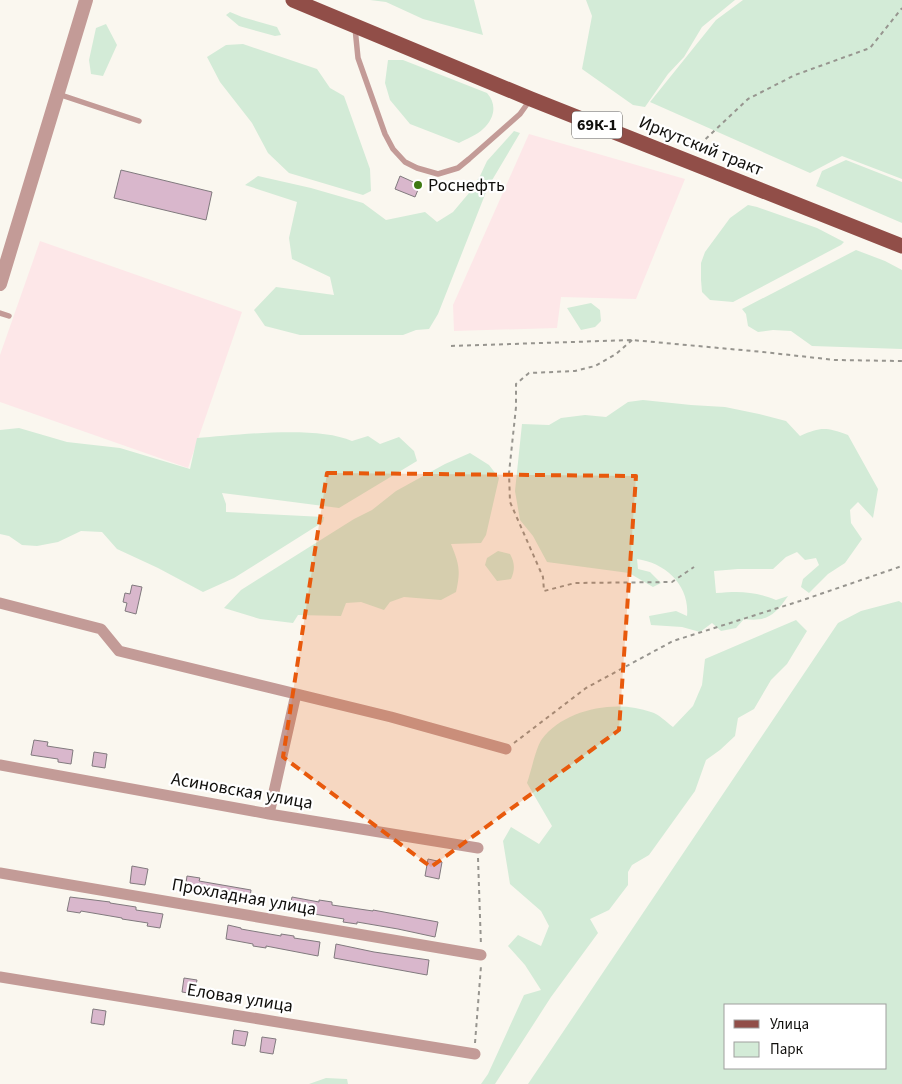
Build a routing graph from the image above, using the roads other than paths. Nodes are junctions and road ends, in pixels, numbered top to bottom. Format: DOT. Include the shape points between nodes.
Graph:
graph roads {
  1 [pos="86,0"];
  2 [pos="293,0"];
  3 [pos="355,26"];
  4 [pos="57,93"];
  5 [pos="531,99"];
  6 [pos="139,121"];
  7 [pos="902,246"];
  8 [pos="0,284"];
  9 [pos="0,313"];
  10 [pos="9,316"];
  11 [pos="0,603"];
  12 [pos="296,694"];
  13 [pos="506,749"];
  14 [pos="0,766"];
  15 [pos="269,814"];
  16 [pos="478,848"];
  17 [pos="0,873"];
  18 [pos="481,955"];
  19 [pos="0,977"];
  20 [pos="475,1054"];
  1 -- 4 [label="street"];
  2 -- 3 [label="main road, Иркутский тракт / 69К-1"];
  3 -- 5 [label="main road, Иркутский тракт / 69К-1"];
  3 -- 5 [label="lane" via="358,58 385,134 405,162 417,168 438,174 458,168 520,114"];
  4 -- 6 [label="lane"];
  4 -- 8 [label="street"];
  5 -- 7 [label="main road, Иркутский тракт / 69К-1"];
  9 -- 10 [label="lane"];
  11 -- 12 [label="street" via="101,629 119,651"];
  12 -- 13 [label="street"];
  12 -- 15 [label="street"];
  14 -- 15 [label="street, Асиновская улица"];
  15 -- 16 [label="street, Асиновская улица"];
  17 -- 18 [label="street, Прохладная улица"];
  19 -- 20 [label="street, Еловая улица"];
}
